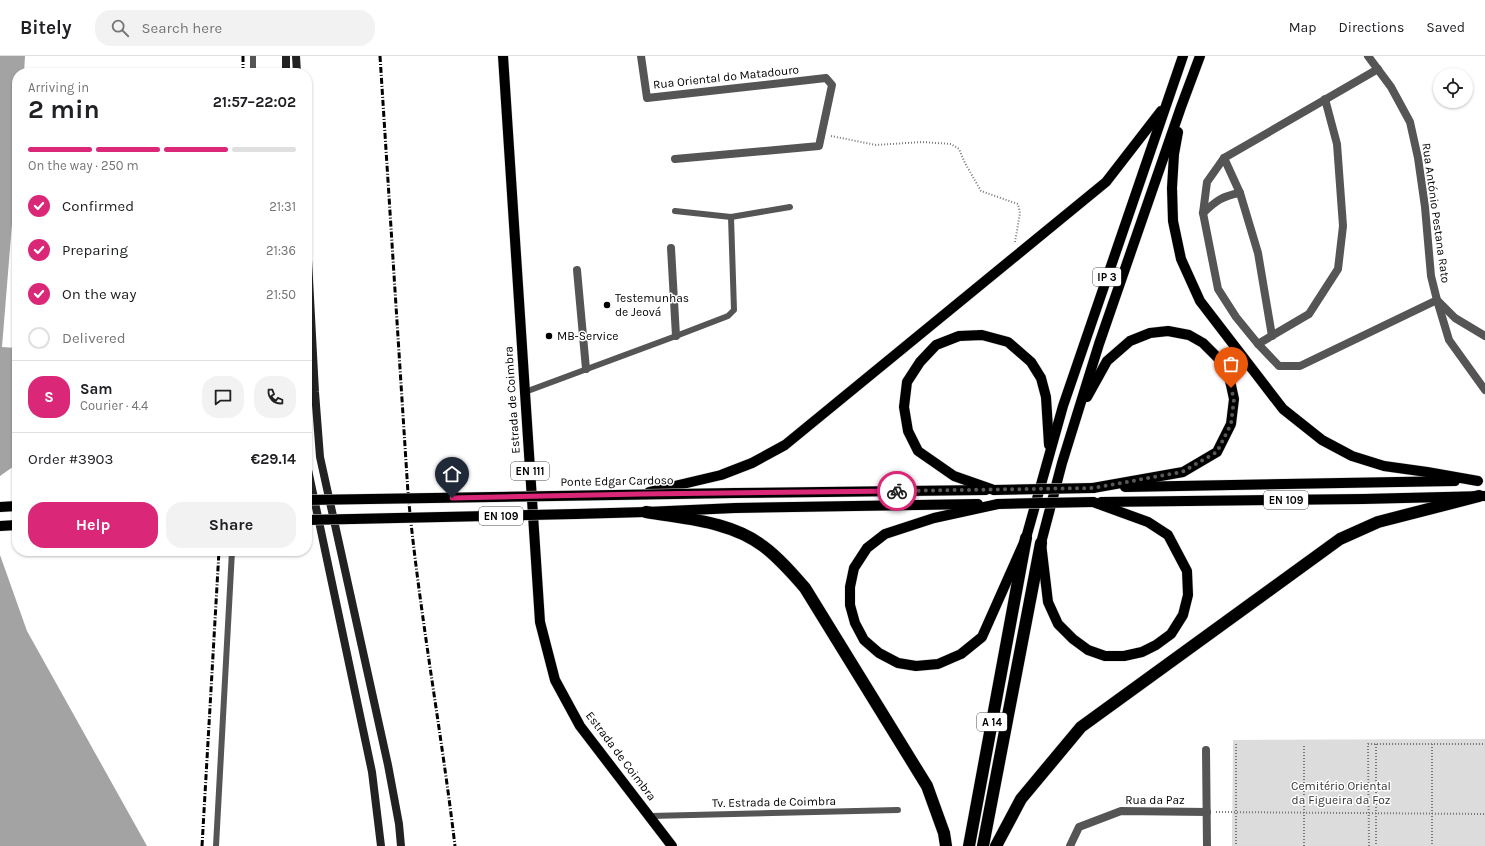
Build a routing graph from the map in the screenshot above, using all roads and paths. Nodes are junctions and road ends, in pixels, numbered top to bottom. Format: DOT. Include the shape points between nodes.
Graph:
graph roads {
  1 [pos="253,56"];
  2 [pos="286,56"];
  3 [pos="296,56"];
  4 [pos="503,56"];
  5 [pos="641,56"];
  6 [pos="1183,56"];
  7 [pos="1200,56"];
  8 [pos="1368,56"];
  9 [pos="253,68"];
  10 [pos="286,68"];
  11 [pos="297,68"];
  12 [pos="1378,68"];
  13 [pos="1325,99"];
  14 [pos="1166,105"];
  15 [pos="1182,107"];
  16 [pos="822,135"];
  17 [pos="1224,158"];
  18 [pos="675,159"];
  19 [pos="1240,193"];
  20 [pos="790,207"];
  21 [pos="675,211"];
  22 [pos="1203,213"];
  23 [pos="731,217"];
  24 [pos="671,248"];
  25 [pos="1011,260"];
  26 [pos="577,270"];
  27 [pos="1437,300"];
  28 [pos="312,335"];
  29 [pos="676,336"];
  30 [pos="1272,336"];
  31 [pos="1485,336"];
  32 [pos="1258,344"];
  33 [pos="586,369"];
  34 [pos="1485,390"];
  35 [pos="525,392"];
  36 [pos="1076,416"];
  37 [pos="1050,453"];
  38 [pos="1482,481"];
  39 [pos="1093,488"];
  40 [pos="312,489"];
  41 [pos="994,490"];
  42 [pos="642,494"];
  43 [pos="1482,496"];
  44 [pos="312,500"];
  45 [pos="1093,502"];
  46 [pos="998,504"];
  47 [pos="12,506"];
  48 [pos="0,507"];
  49 [pos="646,512"];
  50 [pos="312,520"];
  51 [pos="12,525"];
  52 [pos="0,526"];
  53 [pos="1026,538"];
  54 [pos="1041,543"];
  55 [pos="232,556"];
  56 [pos="1236,744"];
  57 [pos="1376,744"];
  58 [pos="1432,744"];
  59 [pos="1485,744"];
  60 [pos="1304,745"];
  61 [pos="1206,750"];
  62 [pos="898,810"];
  63 [pos="1206,812"];
  64 [pos="1236,813"];
  65 [pos="1304,813"];
  66 [pos="1369,814"];
  67 [pos="1376,814"];
  68 [pos="1432,814"];
  69 [pos="1485,814"];
  70 [pos="650,816"];
  71 [pos="216,846"];
  72 [pos="381,846"];
  73 [pos="401,846"];
  74 [pos="672,846"];
  75 [pos="946,846"];
  76 [pos="969,846"];
  77 [pos="983,846"];
  78 [pos="996,846"];
  79 [pos="1070,846"];
  80 [pos="1207,846"];
  81 [pos="1236,846"];
  82 [pos="1304,846"];
  83 [pos="1369,846"];
  84 [pos="1376,846"];
  85 [pos="1432,846"];
  1 -- 9 [label="lane"];
  2 -- 10 [label="main road"];
  3 -- 11 [label="main road"];
  4 -- 35 [label="main road, Estrada de Coimbra / EN 111"];
  5 -- 16 [label="street, Rua Oriental do Matadouro" via="647,98 826,78 832,85"];
  6 -- 14 [label="main road, IP 3"];
  7 -- 15 [label="main road, IP 3"];
  8 -- 12 [label="street, Rua António Pestana Rato"];
  12 -- 13 [label="street"];
  12 -- 27 [label="street, Rua António Pestana Rato" via="1410,122 1418,158 1431,276"];
  13 -- 17 [label="street"];
  13 -- 30 [label="street" via="1337,144 1343,226 1338,269 1309,314"];
  14 -- 25 [label="main road" via="1106,182"];
  14 -- 37 [label="main road, IP 3" via="1063,406"];
  15 -- 36 [label="main road, IP 3"];
  15 -- 38 [label="main road" via="1174,154 1172,188 1173,222 1181,258 1200,301 1283,409 1322,440 1352,456 1384,466"];
  16 -- 18 [label="street" via="819,146"];
  16 -- 25 [label="path" via="876,145 922,142 951,144 959,149 981,191 1018,204 1019,225"];
  17 -- 19 [label="street"];
  17 -- 22 [label="street" via="1207,182"];
  19 -- 22 [label="street" via="1216,201"];
  19 -- 30 [label="street" via="1258,253"];
  20 -- 23 [label="lane"];
  21 -- 23 [label="lane"];
  22 -- 32 [label="street" via="1218,289"];
  23 -- 29 [label="lane" via="734,310 728,316"];
  24 -- 29 [label="street"];
  25 -- 42 [label="main road, bridge" via="786,445 722,475"];
  26 -- 33 [label="street"];
  27 -- 31 [label="street, Rua António Pestana Rato" via="1456,318"];
  27 -- 32 [label="street" via="1300,366 1279,366"];
  27 -- 34 [label="street" via="1449,340"];
  28 -- 73 [label="main road" via="320,457 388,765"];
  29 -- 33 [label="lane"];
  30 -- 32 [label="street"];
  33 -- 35 [label="lane"];
  35 -- 70 [label="main road, Estrada de Coimbra / EN 111" via="540,622 555,680 580,726"];
  36 -- 39 [label="main road" via="1107,361 1130,341 1150,333 1168,331 1189,335 1203,343 1218,358 1229,376 1234,399 1231,424 1217,452 1182,472"];
  36 -- 54 [label="main road, IP 3"];
  37 -- 41 [label="main road" via="1046,396 1041,378 1031,362 1008,342 982,335 960,336 936,345 920,362 907,382 904,407 908,431 918,451 954,476"];
  37 -- 53 [label="main road, IP 3"];
  38 -- 39 [label="main road, EN 109"];
  39 -- 41 [label="main road, EN 109, bridge"];
  40 -- 72 [label="main road" via="372,772"];
  41 -- 42 [label="main road, Ponte Edgar Cardoso / EN 109, bridge"];
  42 -- 44 [label="main road, Ponte Edgar Cardoso / EN 109, bridge"];
  43 -- 45 [label="main road, EN 109"];
  43 -- 78 [label="highway" via="1378,522 1340,539 1082,727 1021,799"];
  45 -- 46 [label="main road, EN 109, bridge"];
  45 -- 54 [label="main road" via="1148,522 1168,535 1177,551 1187,571 1188,595 1184,615 1166,638 1142,652 1124,656 1105,656 1088,650 1073,639 1058,624 1048,602"];
  46 -- 49 [label="main road, EN 109"];
  46 -- 53 [label="main road" via="934,518 885,534 866,548 854,568 850,587 850,605 855,623 864,640 879,653 898,663 916,666 938,664 961,654 982,637"];
  47 -- 48 [label="main road"];
  49 -- 50 [label="main road, EN 109, bridge"];
  49 -- 75 [label="highway" via="720,525 763,546 787,567 805,588 927,786 944,833"];
  51 -- 52 [label="main road"];
  53 -- 76 [label="highway, A 14"];
  54 -- 77 [label="highway, A 14"];
  55 -- 71 [label="lane"];
  56 -- 64 [label="path"];
  57 -- 58 [label="path"];
  57 -- 66 [label="path" via="1368,744"];
  57 -- 67 [label="path"];
  58 -- 59 [label="path"];
  58 -- 68 [label="path"];
  60 -- 65 [label="path"];
  61 -- 63 [label="street"];
  62 -- 70 [label="lane, Tv. Estrada de Coimbra"];
  63 -- 64 [label="path"];
  63 -- 79 [label="street, Rua da Paz" via="1121,811 1079,827"];
  63 -- 80 [label="street"];
  64 -- 65 [label="path"];
  64 -- 81 [label="path"];
  65 -- 66 [label="path"];
  65 -- 82 [label="path"];
  66 -- 67 [label="path"];
  66 -- 83 [label="path"];
  67 -- 68 [label="path"];
  67 -- 84 [label="path"];
  68 -- 69 [label="path"];
  68 -- 85 [label="path"];
  70 -- 74 [label="main road, Estrada de Coimbra / EN 111"];
}
